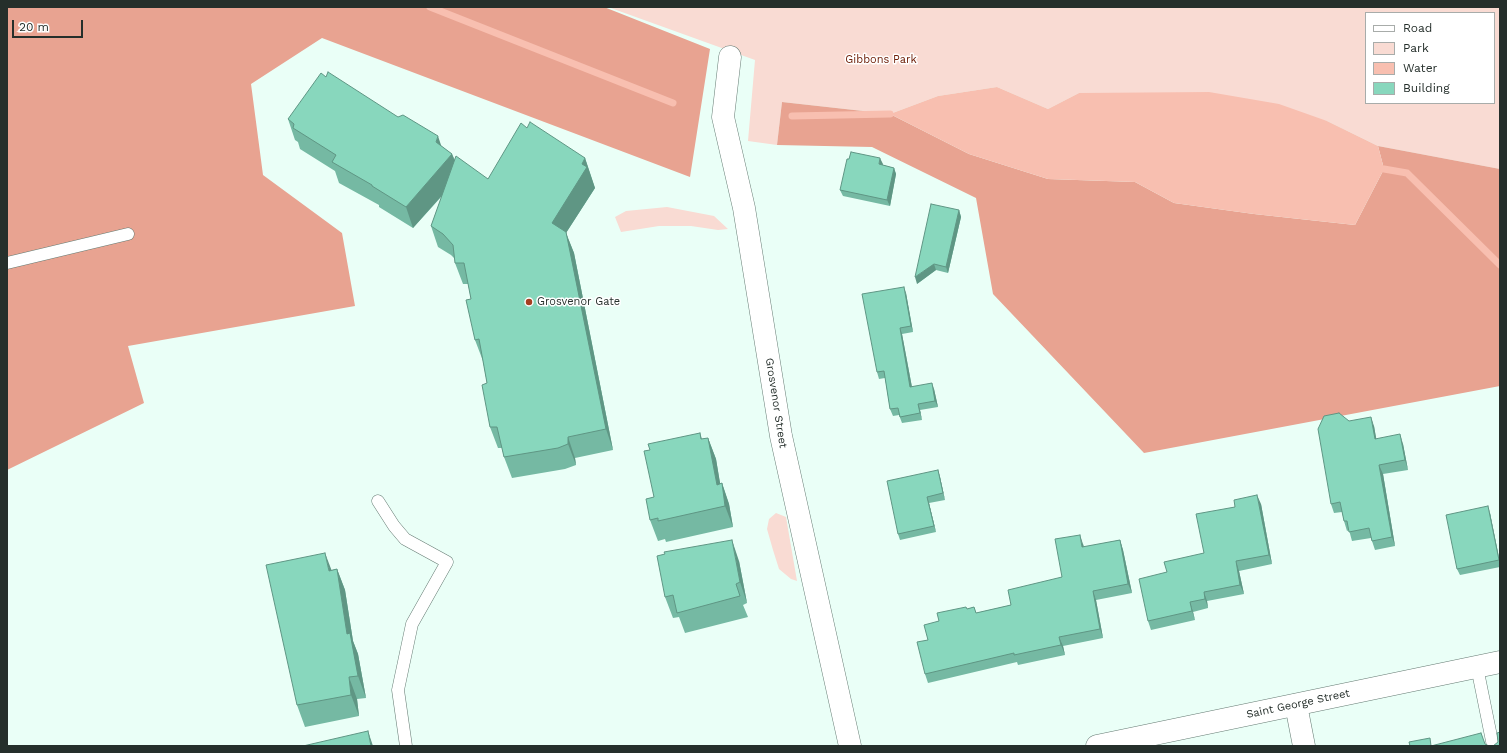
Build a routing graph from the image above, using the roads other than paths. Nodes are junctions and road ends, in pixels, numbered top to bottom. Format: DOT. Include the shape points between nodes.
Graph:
graph roads {
  1 [pos="730,57"];
  2 [pos="128,234"];
  3 [pos="7,263"];
  4 [pos="378,501"];
  5 [pos="1500,662"];
  6 [pos="1477,667"];
  7 [pos="1296,704"];
  8 [pos="406,746"];
  9 [pos="850,746"];
  10 [pos="1097,746"];
  11 [pos="1304,746"];
  12 [pos="1493,746"];
  1 -- 9 [label="street, Grosvenor Street" via="723,116 744,208 784,450"];
  2 -- 3 [label="lane"];
  4 -- 8 [label="lane" via="405,539 447,562 412,624 398,690"];
  5 -- 6 [label="street, Saint George Street"];
  6 -- 7 [label="street, Saint George Street"];
  6 -- 12 [label="lane"];
  7 -- 10 [label="street, Saint George Street"];
  7 -- 11 [label="street"];
}
